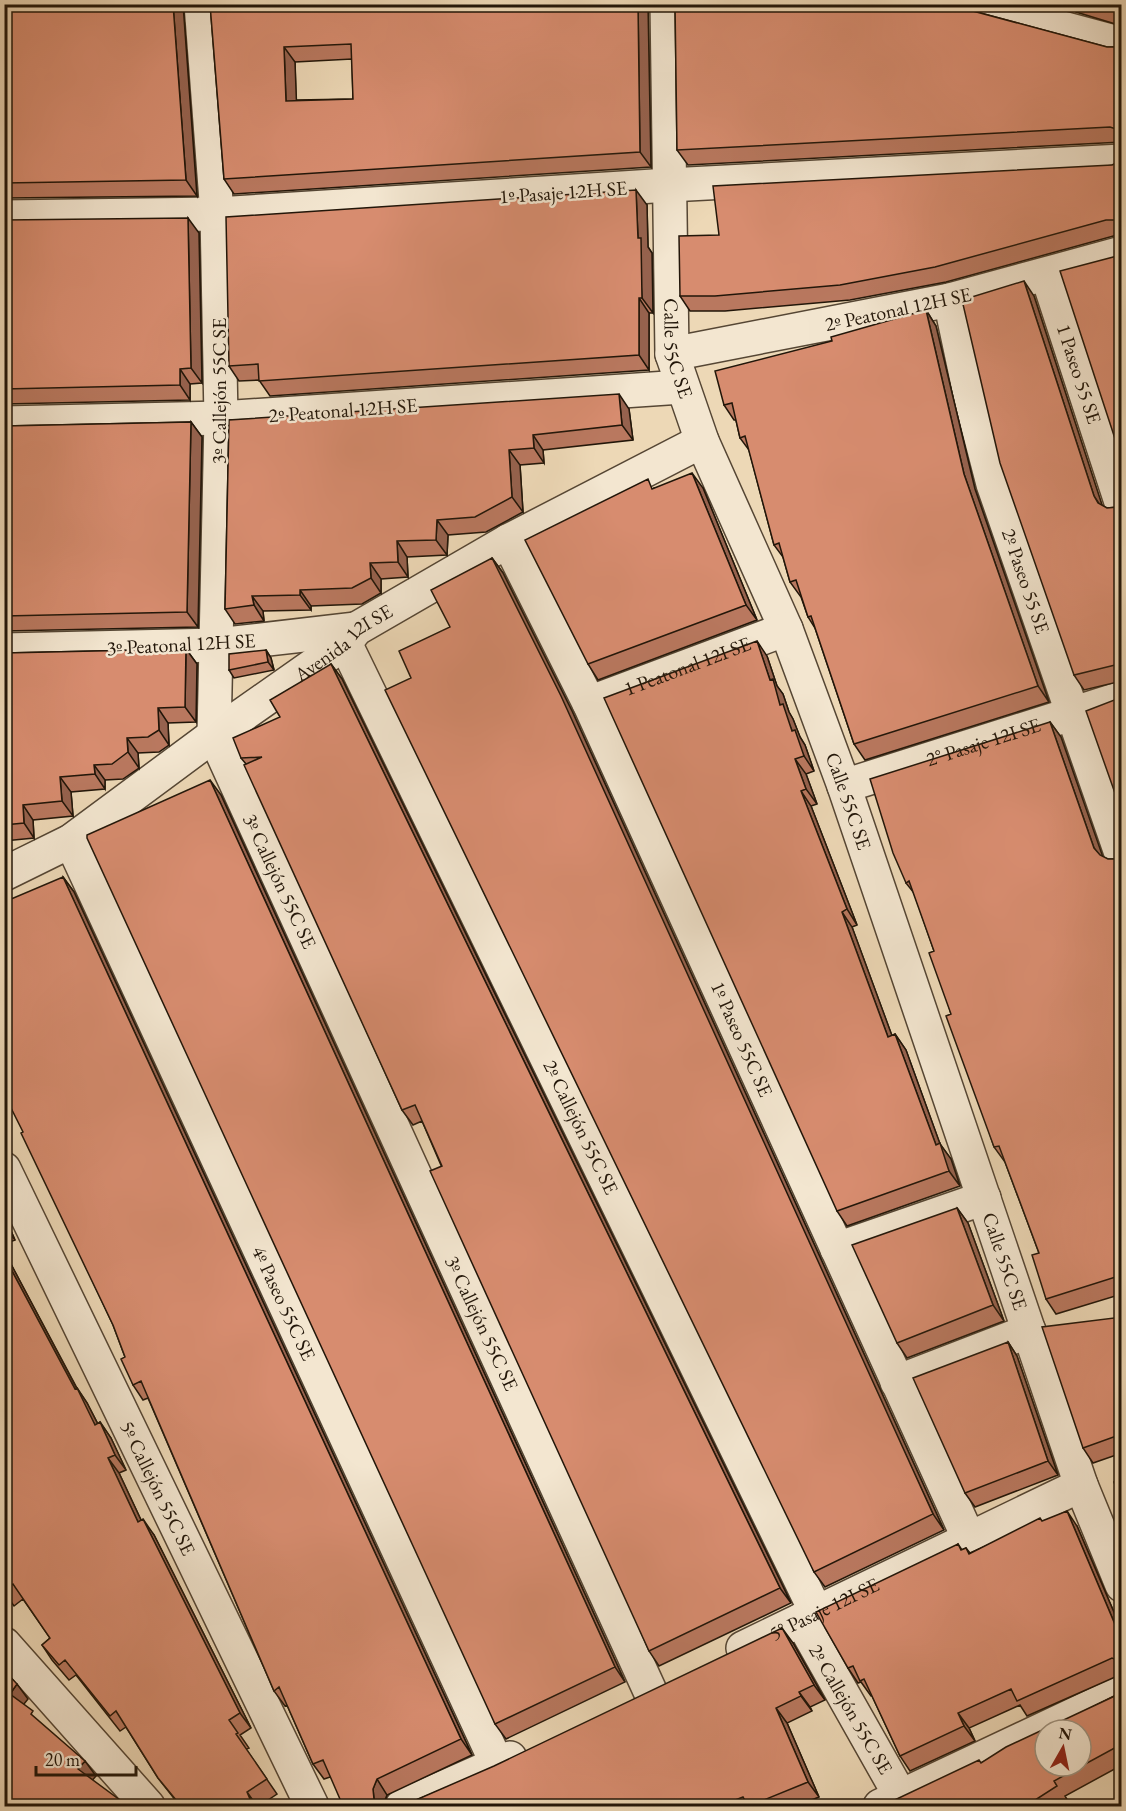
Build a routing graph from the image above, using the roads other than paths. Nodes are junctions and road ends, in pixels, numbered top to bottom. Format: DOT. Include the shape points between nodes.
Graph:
graph roads {
  1 [pos="201,4"];
  2 [pos="667,4"];
  3 [pos="973,4"];
  4 [pos="1055,15"];
  5 [pos="1122,44"];
  6 [pos="1122,161"];
  7 [pos="669,185"];
  8 [pos="217,214"];
  9 [pos="4,217"];
  10 [pos="1122,253"];
  11 [pos="1047,275"];
  12 [pos="950,300"];
  13 [pos="672,354"];
  14 [pos="682,387"];
  15 [pos="221,418"];
  16 [pos="4,423"];
  17 [pos="702,441"];
  18 [pos="1122,505"];
  19 [pos="508,541"];
  20 [pos="786,629"];
  21 [pos="351,636"];
  22 [pos="217,645"];
  23 [pos="4,650"];
  24 [pos="1122,698"];
  25 [pos="590,703"];
  26 [pos="1071,715"];
  27 [pos="214,735"];
  28 [pos="844,786"];
  29 [pos="71,841"];
  30 [pos="1122,856"];
  31 [pos="4,874"];
  32 [pos="4,1169"];
  33 [pos="984,1198"];
  34 [pos="837,1249"];
  35 [pos="1029,1330"];
  36 [pos="897,1382"];
  37 [pos="1081,1485"];
  38 [pos="969,1539"];
  39 [pos="1122,1585"];
  40 [pos="809,1616"];
  41 [pos="4,1644"];
  42 [pos="715,1661"];
  43 [pos="683,1676"];
  44 [pos="651,1692"];
  45 [pos="1122,1692"];
  46 [pos="620,1706"];
  47 [pos="538,1745"];
  48 [pos="497,1764"];
  49 [pos="891,1802"];
  50 [pos="148,1806"];
  51 [pos="312,1806"];
  52 [pos="402,1806"];
  1 -- 8 [label="street, 3º Callejón 55C SE"];
  2 -- 7 [label="street, Calle 55C SE"];
  3 -- 4 [label="street"];
  4 -- 5 [label="street"];
  6 -- 7 [label="street, 1º Pasaje 12H SE"];
  7 -- 8 [label="street, 1º Pasaje 12H SE"];
  7 -- 13 [label="street, Calle 55C SE"];
  8 -- 9 [label="street, 1º Pasaje 12H SE"];
  8 -- 15 [label="street, 3º Callejón 55C SE"];
  10 -- 11 [label="street, 2º Peatonal 12H SE"];
  11 -- 12 [label="street, 2º Peatonal 12H SE"];
  11 -- 18 [label="street, 1 Paseo 55 SE"];
  12 -- 13 [label="street, 2º Peatonal 12H SE"];
  12 -- 26 [label="street, 2º Paseo 55 SE" via="993,484"];
  13 -- 14 [label="street, Calle 55C SE"];
  14 -- 15 [label="street, 2º Peatonal 12H SE"];
  14 -- 17 [label="street, Calle 55C SE"];
  15 -- 16 [label="street, 2º Peatonal 12H SE"];
  15 -- 22 [label="street, 3º Callejón 55C SE"];
  17 -- 19 [label="street, Avenida 12I SE"];
  17 -- 20 [label="street, Calle 55C SE"];
  19 -- 21 [label="street, Avenida 12I SE"];
  19 -- 25 [label="street, 1º Paseo 55C SE"];
  20 -- 25 [label="street, 1 Peatonal 12I SE"];
  20 -- 28 [label="street, Calle 55C SE"];
  21 -- 22 [label="street, 3º Peatonal 12H SE"];
  21 -- 27 [label="street, Avenida 12I SE"];
  21 -- 40 [label="street, 2º Callejón 55C SE"];
  22 -- 23 [label="street, 3º Peatonal 12H SE"];
  22 -- 27 [label="street, 3º Callejón 55C SE"];
  24 -- 26 [label="street, 2° Pasaje 12I SE"];
  25 -- 34 [label="street, 1º Paseo 55C SE"];
  26 -- 28 [label="street, 2° Pasaje 12I SE"];
  26 -- 30 [label="street, 2º Paseo 55 SE"];
  27 -- 29 [label="street, Avenida 12I SE"];
  27 -- 44 [label="street, 3º Callejón 55C SE"];
  28 -- 33 [label="street, Calle 55C SE"];
  29 -- 31 [label="street, Avenida 12I SE"];
  29 -- 48 [label="street, 4º Paseo 55C SE"];
  32 -- 51 [label="street, 5º Callejón 55C SE"];
  33 -- 34 [label="street"];
  33 -- 35 [label="street, Calle 55C SE"];
  34 -- 36 [label="street, 1º Paseo 55C SE"];
  35 -- 36 [label="street"];
  35 -- 37 [label="street, Calle 55C SE"];
  36 -- 38 [label="street, 1º Paseo 55C SE"];
  37 -- 38 [label="street, 5° Pasaje 12I SE"];
  37 -- 39 [label="street, Calle 55C SE"];
  38 -- 40 [label="street, 5° Pasaje 12I SE"];
  40 -- 42 [label="street, 5° Pasaje 12I SE"];
  40 -- 49 [label="street, 2º Callejón 55C SE"];
  41 -- 50 [label="street"];
  43 -- 44 [label="street"];
  44 -- 46 [label="street"];
  45 -- 49 [label="street"];
  47 -- 48 [label="street"];
  48 -- 52 [label="street"];
}
